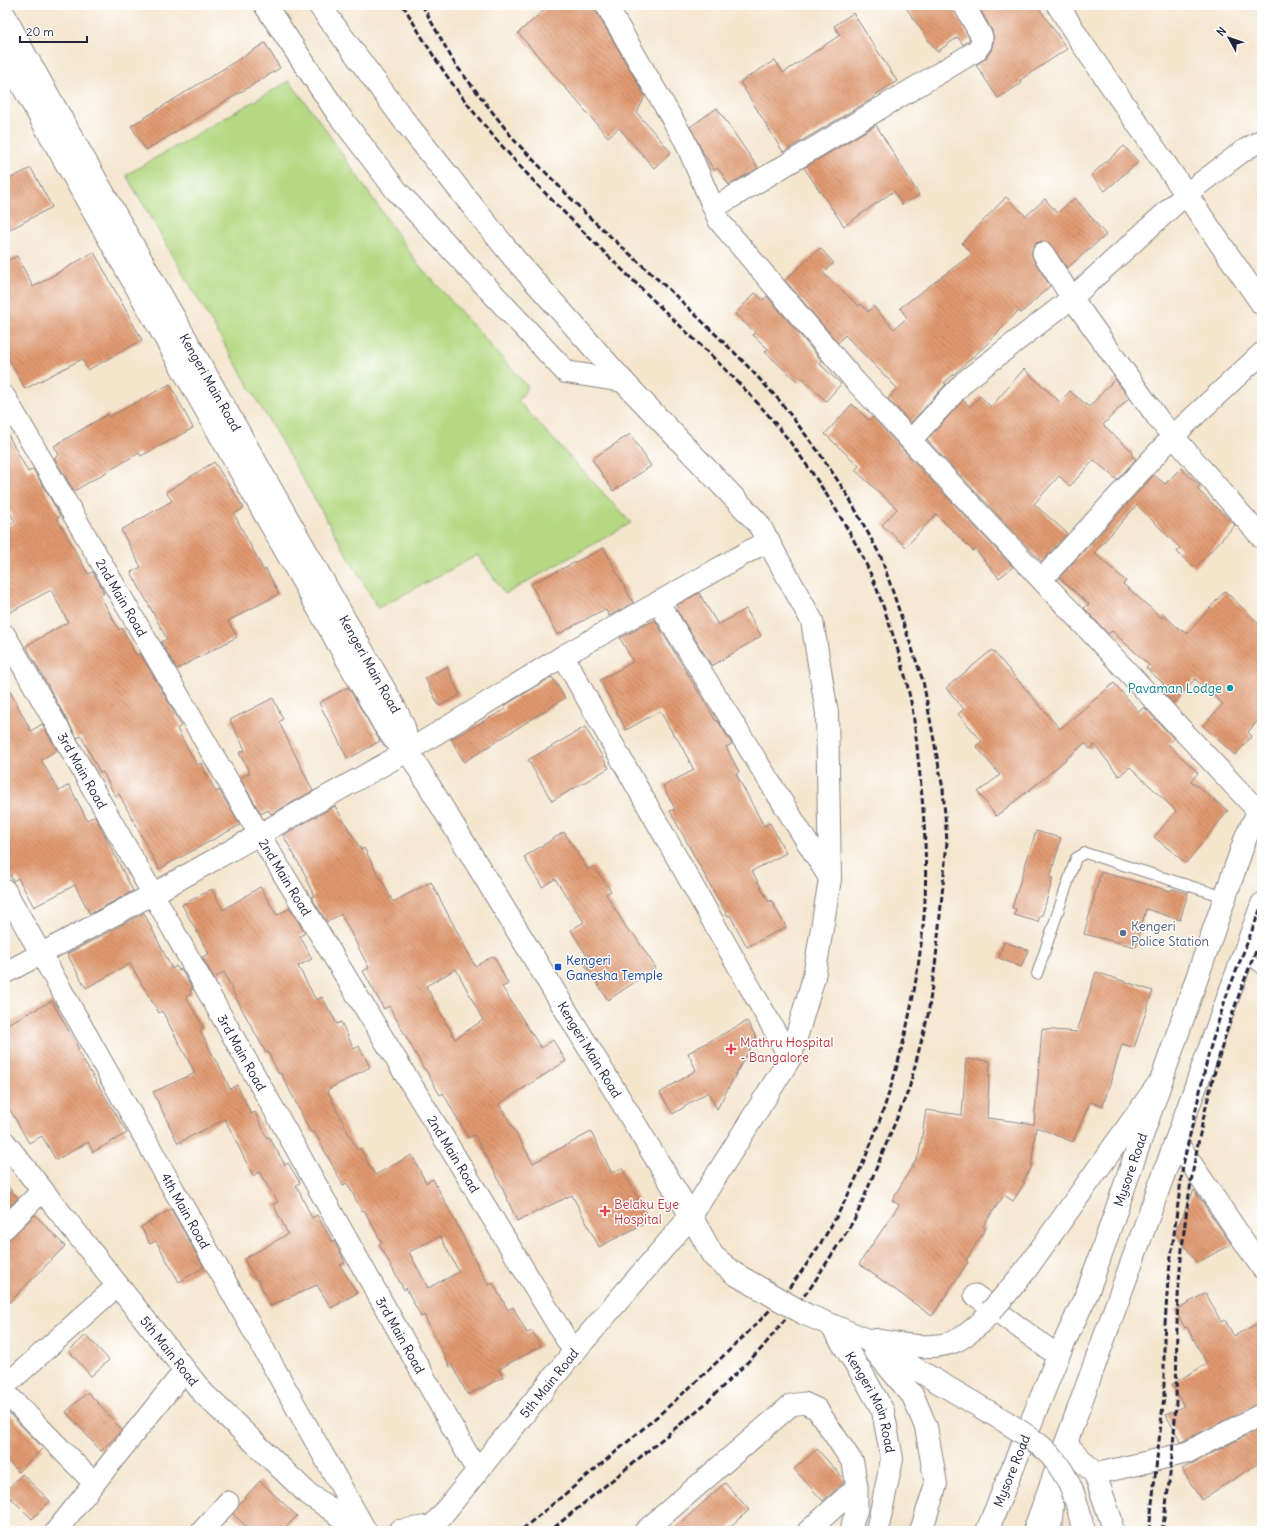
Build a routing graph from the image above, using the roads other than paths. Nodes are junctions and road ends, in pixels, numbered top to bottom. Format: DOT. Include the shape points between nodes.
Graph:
graph roads {
  1 [pos="265,5"];
  2 [pos="319,5"];
  3 [pos="606,5"];
  4 [pos="964,5"];
  5 [pos="1058,5"];
  6 [pos="5,16"];
  7 [pos="5,55"];
  8 [pos="1262,140"];
  9 [pos="1186,194"];
  10 [pos="714,208"];
  11 [pos="1043,254"];
  12 [pos="1072,298"];
  13 [pos="1262,304"];
  14 [pos="1262,353"];
  15 [pos="622,382"];
  16 [pos="5,397"];
  17 [pos="1172,437"];
  18 [pos="911,440"];
  19 [pos="1262,538"];
  20 [pos="770,540"];
  21 [pos="1042,579"];
  22 [pos="658,602"];
  23 [pos="5,635"];
  24 [pos="563,656"];
  25 [pos="408,751"];
  26 [pos="1260,808"];
  27 [pos="259,834"];
  28 [pos="830,879"];
  29 [pos="5,890"];
  30 [pos="153,894"];
  31 [pos="1225,897"];
  32 [pos="1261,911"];
  33 [pos="42,954"];
  34 [pos="1244,955"];
  35 [pos="1262,969"];
  36 [pos="5,973"];
  37 [pos="1037,974"];
  38 [pos="790,1058"];
  39 [pos="1162,1078"];
  40 [pos="1176,1142"];
  41 [pos="5,1143"];
  42 [pos="42,1191"];
  43 [pos="690,1216"];
  44 [pos="5,1228"];
  45 [pos="1262,1268"];
  46 [pos="118,1285"];
  47 [pos="1088,1291"];
  48 [pos="975,1295"];
  49 [pos="1118,1302"];
  50 [pos="831,1325"];
  51 [pos="865,1338"];
  52 [pos="574,1352"];
  53 [pos="1058,1356"];
  54 [pos="185,1370"];
  55 [pos="5,1386"];
  56 [pos="5,1392"];
  57 [pos="1262,1414"];
  58 [pos="1066,1444"];
  59 [pos="477,1471"];
  60 [pos="1095,1474"];
  61 [pos="1054,1477"];
  62 [pos="94,1483"];
  63 [pos="857,1487"];
  64 [pos="228,1502"];
  65 [pos="56,1531"];
  66 [pos="202,1531"];
  67 [pos="362,1531"];
  68 [pos="366,1531"];
  69 [pos="399,1531"];
  70 [pos="646,1531"];
  71 [pos="808,1531"];
  72 [pos="850,1531"];
  73 [pos="877,1531"];
  74 [pos="921,1531"];
  75 [pos="987,1531"];
  76 [pos="1034,1531"];
  77 [pos="1050,1531"];
  78 [pos="1082,1531"];
  79 [pos="1112,1531"];
  1 -- 15 [label="main road" via="338,114 396,190 566,372"];
  2 -- 15 [label="main road, 5th Main Road" via="403,119 513,257"];
  3 -- 10 [label="street" via="685,141"];
  4 -- 10 [label="street" via="982,37 976,51"];
  5 -- 9 [label="main road"];
  6 -- 25 [label="main road, Kengeri Main Road" via="396,710 404,727"];
  7 -- 25 [label="main road, Kengeri Main Road" via="383,723 394,739"];
  8 -- 9 [label="street" via="1243,151"];
  9 -- 12 [label="street"];
  9 -- 13 [label="main road"];
  10 -- 18 [label="street" via="719,221 855,381"];
  11 -- 12 [label="street"];
  12 -- 17 [label="street"];
  12 -- 18 [label="street" via="965,382"];
  14 -- 17 [label="street"];
  15 -- 20 [label="main road, 5th Main Road" via="758,523"];
  16 -- 27 [label="street, 2nd Main Road"];
  17 -- 19 [label="street"];
  17 -- 21 [label="street"];
  18 -- 21 [label="street"];
  20 -- 22 [label="street"];
  20 -- 28 [label="main road, 5th Main Road" via="812,621 827,712"];
  21 -- 26 [label="street"];
  22 -- 24 [label="street"];
  22 -- 28 [label="street"];
  23 -- 30 [label="street, 3rd Main Road"];
  24 -- 25 [label="street"];
  24 -- 38 [label="street"];
  25 -- 27 [label="street"];
  25 -- 43 [label="main road, Kengeri Main Road"];
  26 -- 31 [label="main road, Mysore Road" via="1246,837"];
  27 -- 30 [label="street"];
  27 -- 52 [label="street, 2nd Main Road"];
  28 -- 38 [label="main road, 5th Main Road" via="814,977"];
  29 -- 33 [label="street, 4th Main Road"];
  30 -- 33 [label="street"];
  30 -- 59 [label="street, 3rd Main Road"];
  31 -- 37 [label="lane" via="1086,853 1081,854 1076,858"];
  31 -- 39 [label="main road, Mysore Road"];
  32 -- 34 [label="main road"];
  33 -- 36 [label="street"];
  33 -- 68 [label="street, 4th Main Road"];
  34 -- 35 [label="lane"];
  34 -- 40 [label="main road"];
  38 -- 43 [label="main road, 5th Main Road"];
  39 -- 47 [label="main road, Mysore Road"];
  39 -- 51 [label="main road, bridge" via="1025,1271 981,1324 951,1343 905,1344"];
  40 -- 45 [label="street"];
  40 -- 49 [label="main road"];
  41 -- 42 [label="main road, 5th Main Road"];
  42 -- 44 [label="street"];
  42 -- 46 [label="main road, 5th Main Road"];
  43 -- 50 [label="main road, Kengeri Main Road, bridge" via="713,1256 735,1274 805,1314"];
  43 -- 52 [label="main road, 5th Main Road"];
  46 -- 54 [label="main road, 5th Main Road"];
  46 -- 55 [label="street"];
  47 -- 49 [label="main road"];
  47 -- 53 [label="main road, Mysore Road"];
  48 -- 53 [label="street"];
  49 -- 58 [label="main road"];
  50 -- 51 [label="main road, Kengeri Main Road"];
  50 -- 73 [label="main road, Kengeri Main Road" via="883,1412 892,1459"];
  51 -- 74 [label="main road" via="913,1396 926,1427 936,1484"];
  51 -- 78 [label="main road, bridge" via="1006,1422 1041,1447 1053,1459 1071,1488 1080,1514"];
  52 -- 59 [label="main road, 5th Main Road"];
  53 -- 75 [label="main road, Mysore Road"];
  54 -- 62 [label="street"];
  54 -- 67 [label="main road, 5th Main Road" via="203,1393 307,1493"];
  56 -- 62 [label="street"];
  57 -- 60 [label="street" via="1186,1453"];
  58 -- 60 [label="main road"];
  58 -- 61 [label="main road"];
  59 -- 69 [label="main road, 5th Main Road" via="433,1526"];
  60 -- 79 [label="main road" via="1111,1520"];
  61 -- 76 [label="main road"];
  61 -- 77 [label="main road"];
  62 -- 65 [label="street"];
  63 -- 70 [label="street" via="853,1463 817,1409 804,1402 791,1405"];
  63 -- 71 [label="street"];
  63 -- 72 [label="street" via="857,1509"];
  64 -- 66 [label="street"];
}
